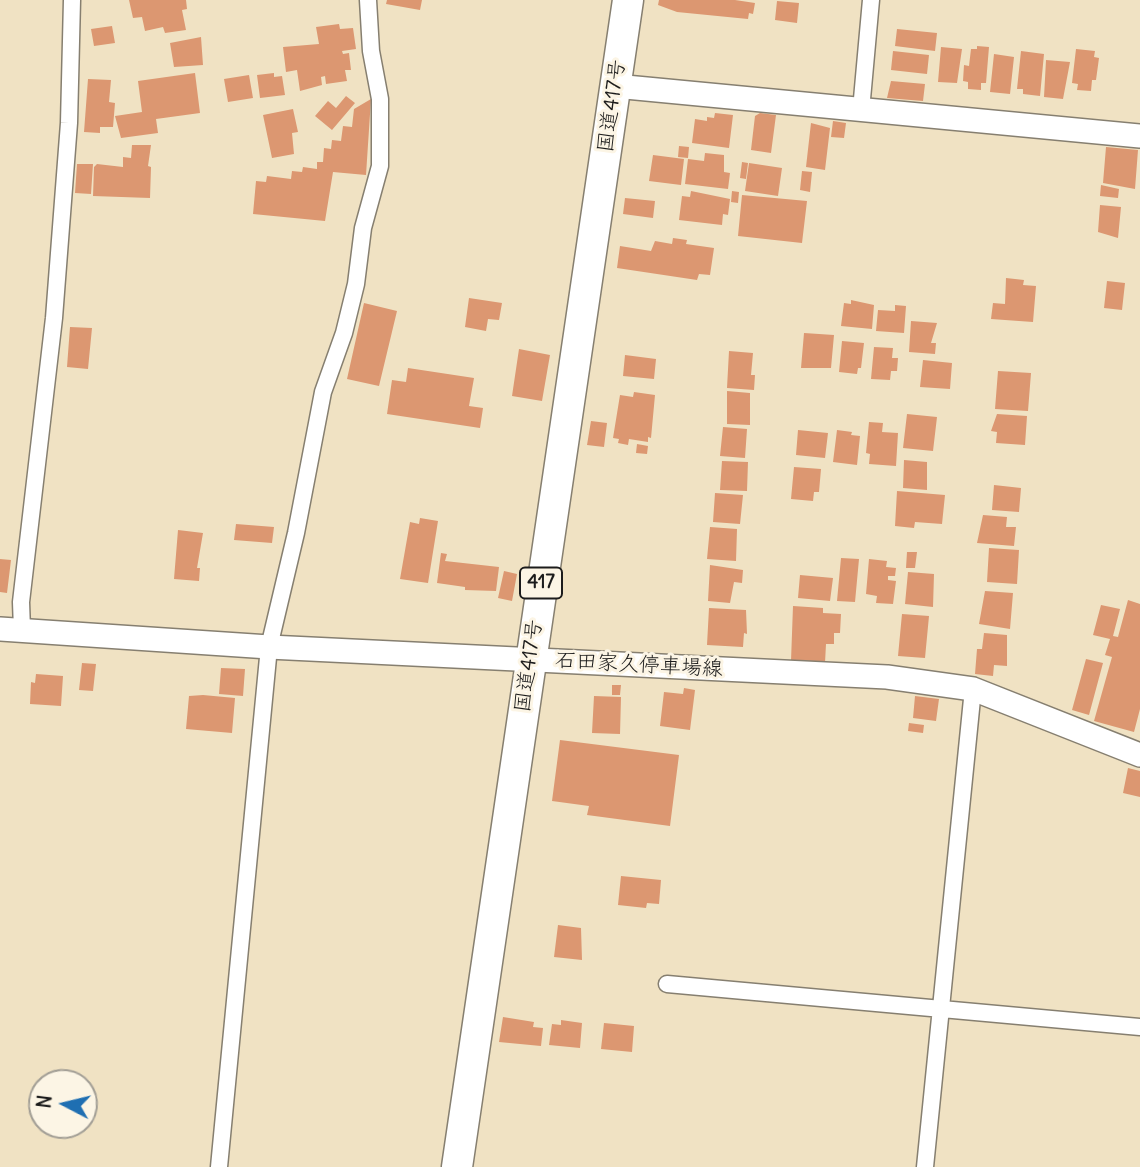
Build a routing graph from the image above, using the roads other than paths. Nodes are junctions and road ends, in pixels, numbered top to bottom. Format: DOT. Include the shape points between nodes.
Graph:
graph roads {
  1 [pos="72,0"];
  2 [pos="368,0"];
  3 [pos="628,0"];
  4 [pos="871,0"];
  5 [pos="615,86"];
  6 [pos="861,110"];
  7 [pos="1140,136"];
  8 [pos="11,630"];
  9 [pos="269,647"];
  10 [pos="530,660"];
  11 [pos="972,689"];
  12 [pos="1140,755"];
  13 [pos="667,985"];
  14 [pos="941,1009"];
  15 [pos="1140,1027"];
  16 [pos="219,1167"];
  17 [pos="457,1167"];
  18 [pos="925,1167"];
  1 -- 8 [label="street" via="69,123 54,318 21,602"];
  2 -- 9 [label="street" via="380,99 380,166 363,228 344,333 323,392"];
  3 -- 5 [label="highway, 国道417号 / 417"];
  4 -- 6 [label="street"];
  5 -- 6 [label="main road"];
  5 -- 10 [label="highway, 国道417号 / 417"];
  6 -- 7 [label="main road"];
  8 -- 9 [label="main road, 石田家久停車場線"];
  9 -- 10 [label="main road, 石田家久停車場線"];
  9 -- 16 [label="street"];
  10 -- 11 [label="main road, 石田家久停車場線" via="887,677"];
  10 -- 17 [label="highway, 国道417号 / 417"];
  11 -- 12 [label="main road, 石田家久停車場線"];
  11 -- 14 [label="street"];
  13 -- 14 [label="street"];
  14 -- 15 [label="street"];
  14 -- 18 [label="street"];
}
